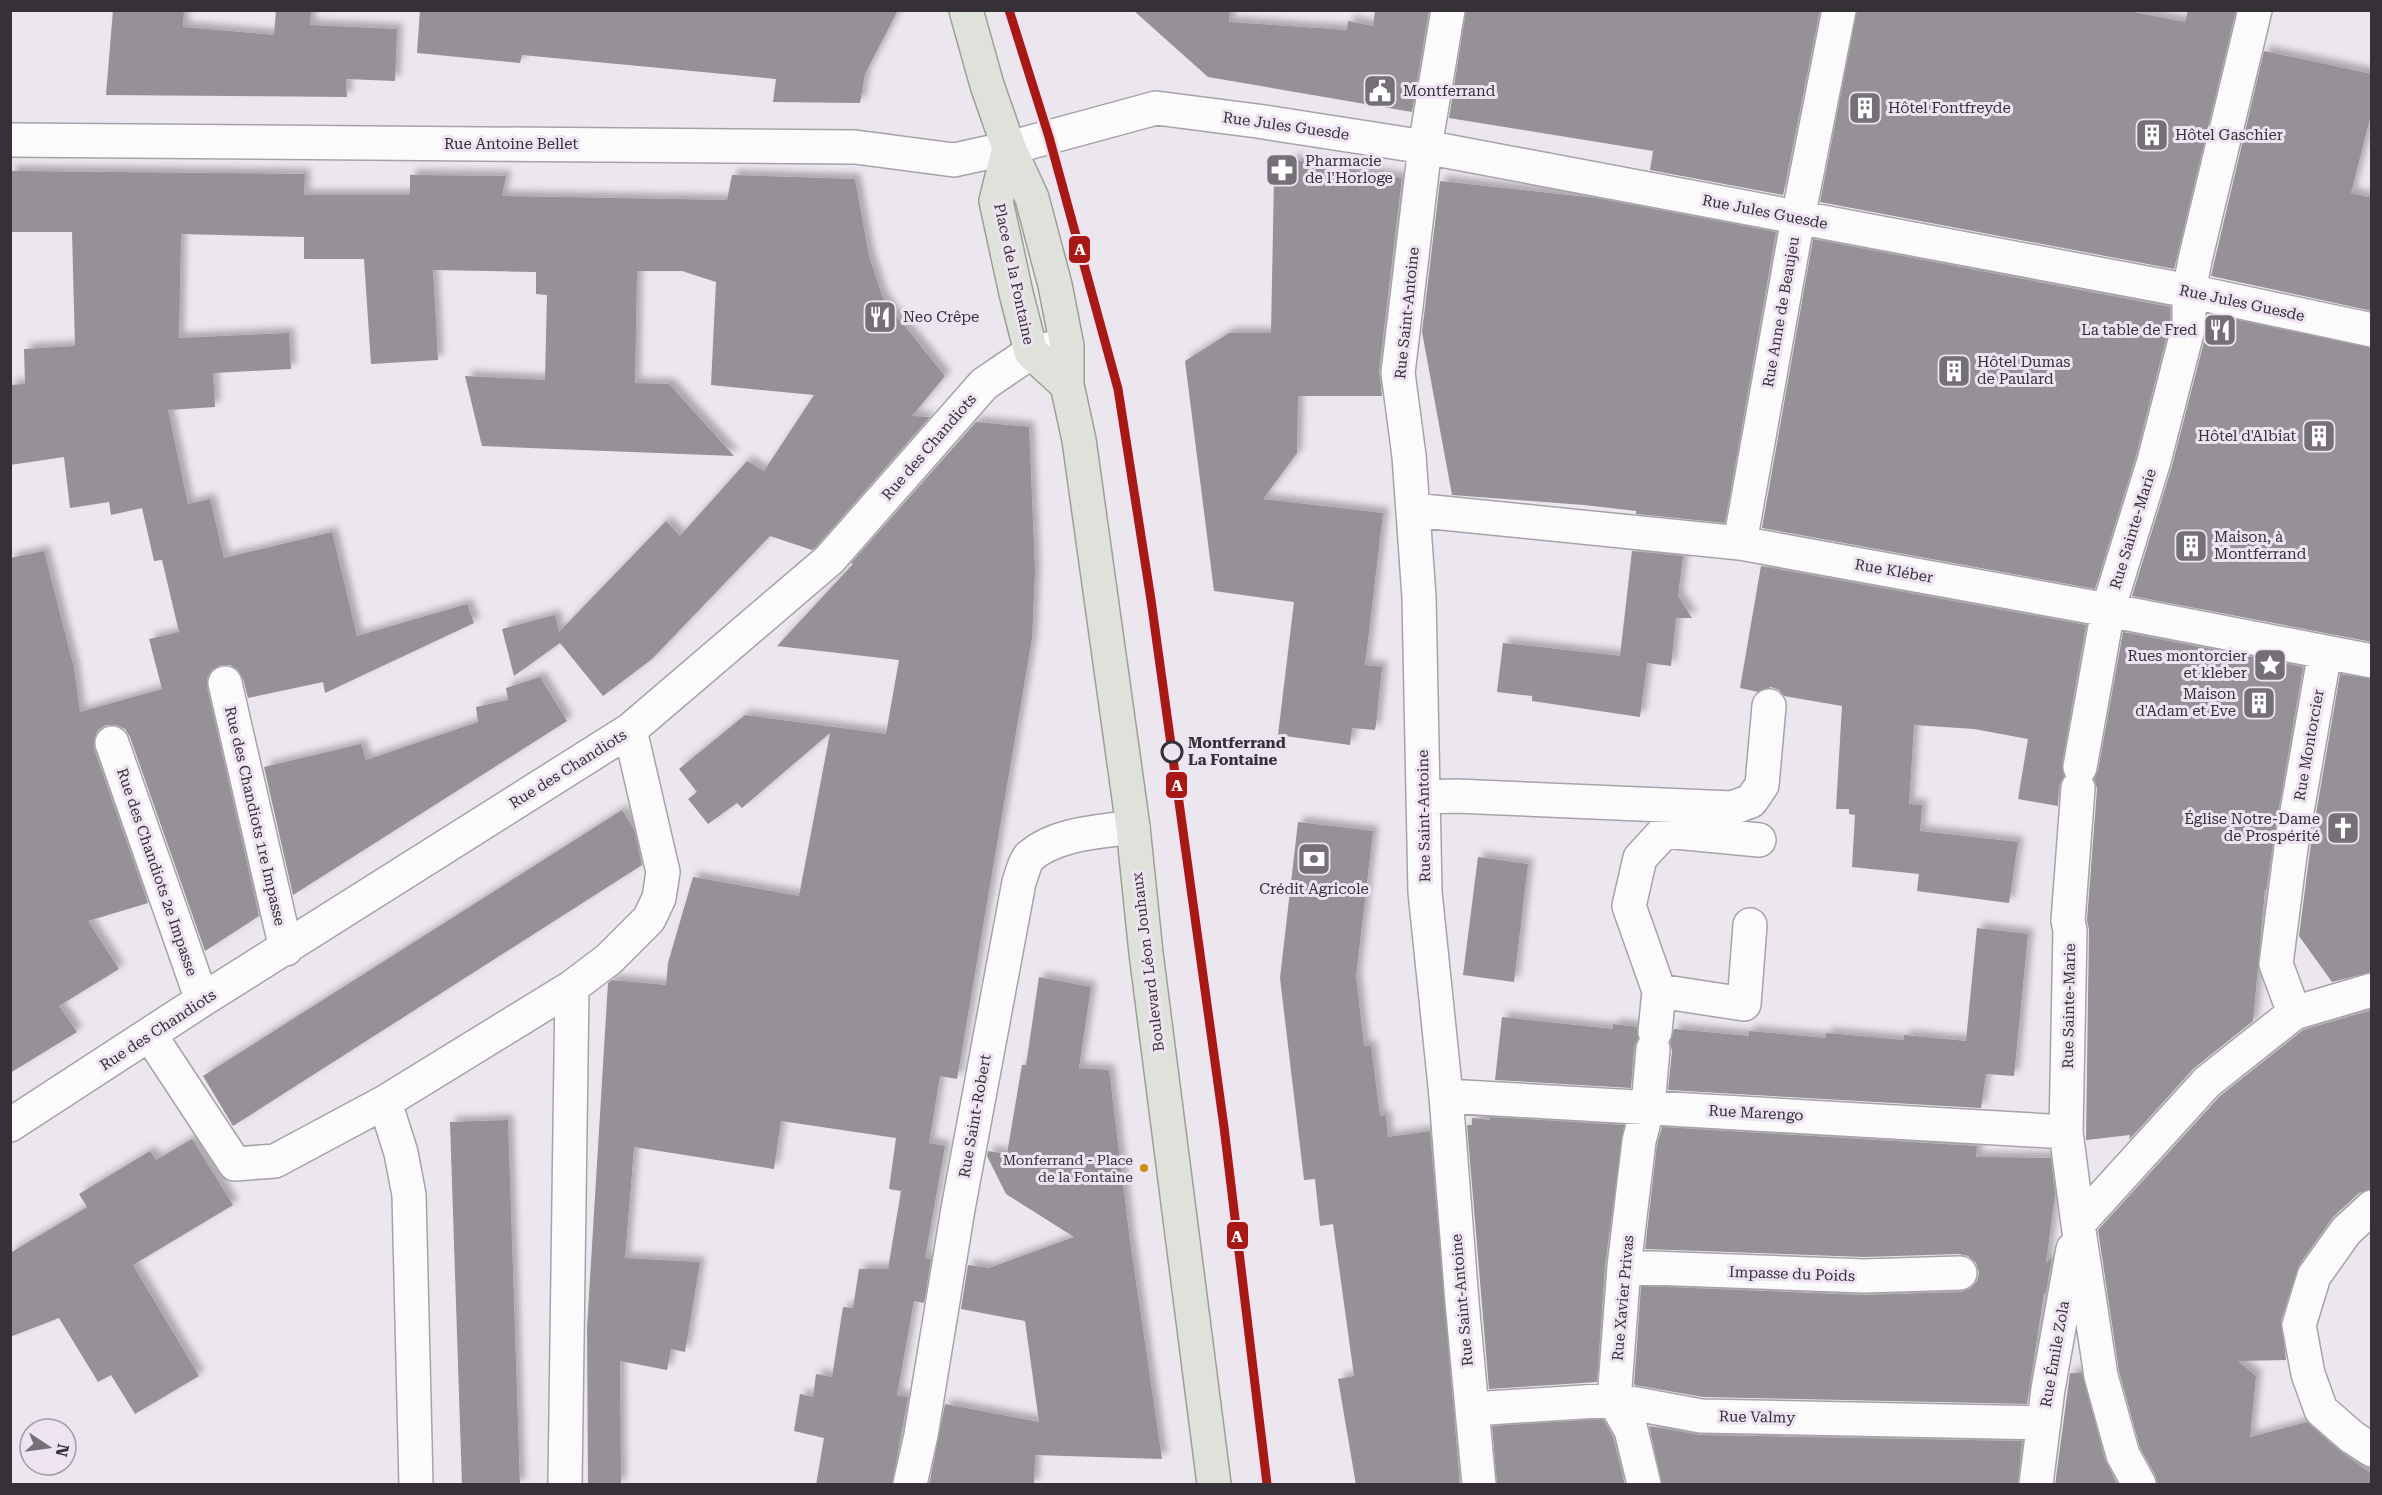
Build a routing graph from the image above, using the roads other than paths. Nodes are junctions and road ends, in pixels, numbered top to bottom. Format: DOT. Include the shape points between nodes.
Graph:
graph roads {
  1 [pos="966,10"];
  2 [pos="1448,10"];
  3 [pos="1839,10"];
  4 [pos="2255,10"];
  5 [pos="10,140"];
  6 [pos="1425,147"];
  7 [pos="1009,148"];
  8 [pos="1798,218"];
  9 [pos="2188,291"];
  10 [pos="2372,330"];
  11 [pos="1067,346"];
  12 [pos="1031,352"];
  13 [pos="1067,385"];
  14 [pos="1413,510"];
  15 [pos="1740,543"];
  16 [pos="2108,610"];
  17 [pos="2325,652"];
  18 [pos="2372,661"];
  19 [pos="225,683"];
  20 [pos="1769,706"];
  21 [pos="630,730"];
  22 [pos="112,743"];
  23 [pos="1424,797"];
  24 [pos="1133,827"];
  25 [pos="1759,840"];
  26 [pos="1750,925"];
  27 [pos="286,949"];
  28 [pos="572,987"];
  29 [pos="2372,990"];
  30 [pos="1659,991"];
  31 [pos="202,1000"];
  32 [pos="2294,1013"];
  33 [pos="150,1035"];
  34 [pos="1446,1096"];
  35 [pos="385,1102"];
  36 [pos="1648,1106"];
  37 [pos="10,1125"];
  38 [pos="2067,1132"];
  39 [pos="2372,1207"];
  40 [pos="2078,1224"];
  41 [pos="1624,1267"];
  42 [pos="1960,1273"];
  43 [pos="1614,1400"];
  44 [pos="1472,1409"];
  45 [pos="2044,1423"];
  46 [pos="2372,1450"];
  47 [pos="416,1485"];
  48 [pos="565,1485"];
  49 [pos="910,1485"];
  50 [pos="1214,1485"];
  51 [pos="1479,1485"];
  52 [pos="1644,1485"];
  53 [pos="2037,1485"];
  54 [pos="2139,1485"];
  1 -- 7 [label="main road"];
  2 -- 6 [label="street, Rue Saint-Antoine"];
  3 -- 8 [label="street, Rue Anne de Beaujeu"];
  4 -- 9 [label="street, Rue Sainte-Marie"];
  5 -- 7 [label="street, Rue Antoine Bellet" via="855,147 954,160"];
  6 -- 7 [label="street, Rue Jules Guesde" via="1155,108"];
  6 -- 8 [label="street, Rue Jules Guesde"];
  6 -- 14 [label="street, Rue Saint-Antoine" via="1398,373"];
  7 -- 11 [label="main road" via="1032,198"];
  7 -- 12 [label="main road, Place de la Fontaine" via="996,201"];
  8 -- 9 [label="street, Rue Jules Guesde"];
  8 -- 15 [label="street, Rue Anne de Beaujeu"];
  9 -- 10 [label="street, Rue Jules Guesde"];
  9 -- 16 [label="street, Rue Sainte-Marie" via="2189,325 2154,461"];
  11 -- 12 [label="street, Rue des Chandiots"];
  11 -- 13 [label="main road"];
  12 -- 13 [label="main road, Place de la Fontaine"];
  12 -- 21 [label="street, Rue des Chandiots" via="984,384 830,560"];
  13 -- 24 [label="main road, Boulevard Léon Jouhaux" via="1079,440"];
  14 -- 15 [label="street, Rue Kléber"];
  14 -- 23 [label="street, Rue Saint-Antoine"];
  15 -- 16 [label="street, Rue Kléber"];
  16 -- 17 [label="street, Rue Kléber"];
  16 -- 38 [label="street, Rue Sainte-Marie" via="2079,778 2068,921"];
  17 -- 18 [label="street, Rue Kléber"];
  17 -- 32 [label="street, Rue Montorcier" via="2292,840 2276,964"];
  19 -- 27 [label="street, Rue des Chandiots 1re Impasse"];
  20 -- 23 [label="street" via="1762,785 1751,801 1732,808"];
  21 -- 27 [label="street, Rue des Chandiots"];
  21 -- 28 [label="street" via="660,851 663,872 659,898 649,920 609,959"];
  22 -- 31 [label="street, Rue des Chandiots 2e Impasse"];
  23 -- 34 [label="street, Rue Saint-Antoine" via="1425,892"];
  24 -- 49 [label="street, Rue Saint-Robert" via="1076,836 1048,846 1029,857 1019,882"];
  24 -- 50 [label="main road, Boulevard Léon Jouhaux"];
  25 -- 30 [label="street" via="1665,831 1640,858 1629,906"];
  26 -- 30 [label="street" via="1744,1004"];
  27 -- 31 [label="street, Rue des Chandiots"];
  28 -- 35 [label="street"];
  28 -- 48 [label="street"];
  29 -- 32 [label="street"];
  30 -- 36 [label="street, Rue Xavier Privas"];
  31 -- 33 [label="street, Rue des Chandiots"];
  32 -- 40 [label="street" via="2207,1082"];
  33 -- 35 [label="street" via="235,1164 275,1161"];
  33 -- 37 [label="street, Rue des Chandiots"];
  34 -- 36 [label="street, Rue Marengo"];
  34 -- 44 [label="street, Rue Saint-Antoine"];
  35 -- 47 [label="street" via="409,1195"];
  36 -- 38 [label="street, Rue Marengo"];
  36 -- 41 [label="street, Rue Xavier Privas" via="1639,1141"];
  38 -- 40 [label="street, Rue Sainte-Marie"];
  39 -- 46 [label="street" via="2346,1231 2314,1276 2299,1325 2308,1374 2321,1410"];
  40 -- 45 [label="street, Rue Émile Zola"];
  40 -- 54 [label="street" via="2101,1376 2123,1455"];
  41 -- 42 [label="street, Impasse du Poids" via="1864,1276"];
  41 -- 43 [label="street, Rue Xavier Privas"];
  43 -- 44 [label="street, Rue Valmy"];
  43 -- 45 [label="street, Rue Valmy" via="1701,1416"];
  43 -- 52 [label="street" via="1631,1430"];
  44 -- 51 [label="street, Rue Saint-Antoine"];
  45 -- 53 [label="street, Rue Émile Zola"];
}
